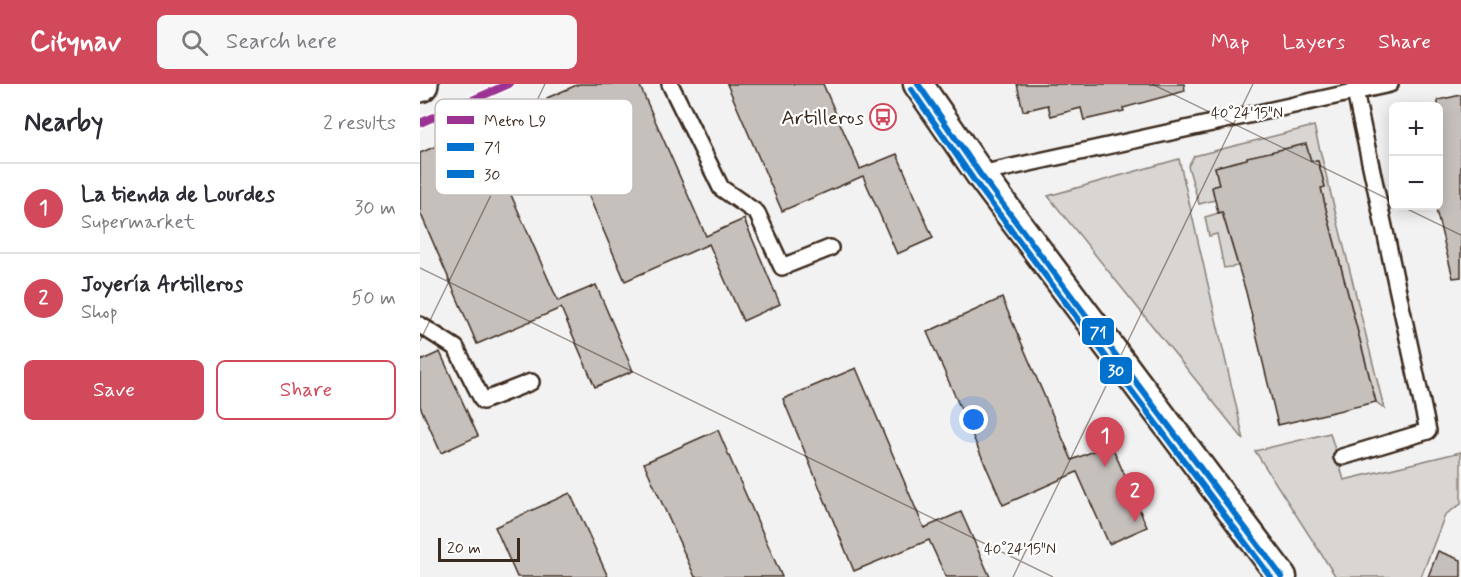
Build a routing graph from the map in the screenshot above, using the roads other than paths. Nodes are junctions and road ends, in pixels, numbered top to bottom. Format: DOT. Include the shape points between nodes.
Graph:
graph roads {
  1 [pos="670,84"];
  2 [pos="918,84"];
  3 [pos="1390,84"];
  4 [pos="1355,92"];
  5 [pos="980,174"];
  6 [pos="830,248"];
  7 [pos="420,325"];
  8 [pos="531,382"];
  9 [pos="1342,457"];
  10 [pos="1282,577"];
  1 -- 6 [label="lane" via="720,188 757,213 782,267"];
  2 -- 5 [label="street"];
  3 -- 4 [label="lane"];
  4 -- 5 [label="lane"];
  4 -- 9 [label="lane" via="1428,432"];
  5 -- 10 [label="street"];
  7 -- 8 [label="lane" via="456,348 483,401"];
}
